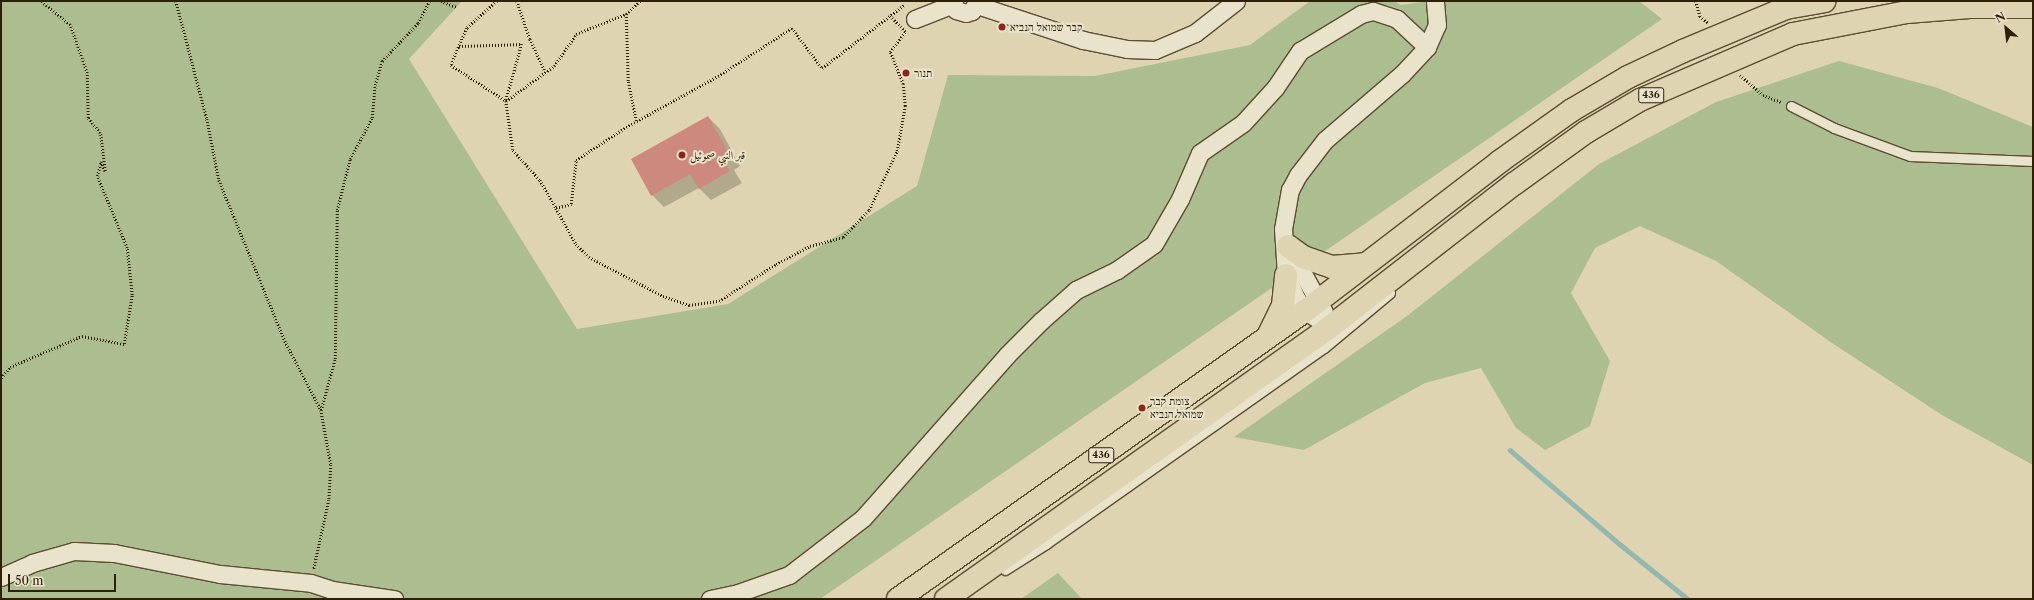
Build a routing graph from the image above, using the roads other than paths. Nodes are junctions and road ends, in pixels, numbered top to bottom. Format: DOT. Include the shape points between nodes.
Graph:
graph roads {
  1 [pos="1236,1"];
  2 [pos="1435,1"];
  3 [pos="1824,1"];
  4 [pos="953,2"];
  5 [pos="977,3"];
  6 [pos="2033,7"];
  7 [pos="915,19"];
  8 [pos="1427,47"];
  9 [pos="1791,106"];
  10 [pos="2033,161"];
  11 [pos="1286,237"];
  12 [pos="1427,251"];
  13 [pos="1365,264"];
  14 [pos="1286,275"];
  15 [pos="1312,305"];
  16 [pos="1330,327"];
  17 [pos="1267,338"];
  18 [pos="1,577"];
  19 [pos="394,599"];
  20 [pos="710,599"];
  21 [pos="898,599"];
  22 [pos="947,599"];
  1 -- 5 [label="street" via="1194,33 1155,50 1127,49 1083,40"];
  2 -- 8 [label="street" via="1438,25"];
  3 -- 13 [label="main road, 436" via="1786,8 1628,77 1572,110"];
  4 -- 5 [label="street" via="956,10 963,13 972,11"];
  4 -- 7 [label="street"];
  6 -- 12 [label="main road, 436" via="1970,7 1907,12 1793,34 1640,100 1586,132"];
  8 -- 11 [label="street" via="1402,74 1321,146 1298,175 1290,190"];
  8 -- 20 [label="street" via="1397,19 1373,11 1361,14 1300,51 1275,88 1243,123 1200,152 1180,200 1154,244 1117,270 1076,290 1041,321 863,518 789,575 738,593"];
  9 -- 10 [label="lane" via="1834,128 1910,156"];
  11 -- 13 [label="main road" via="1303,257 1332,267"];
  11 -- 14 [label="street"];
  11 -- 15 [label="street"];
  12 -- 16 [label="main road, 436"];
  12 -- 22 [label="lane" via="1373,309 1324,348 1046,544"];
  13 -- 15 [label="main road, 436"];
  14 -- 15 [label="street" via="1296,298"];
  14 -- 17 [label="main road" via="1283,306"];
  15 -- 16 [label="street"];
  15 -- 17 [label="main road, 436"];
  16 -- 22 [label="main road, 436"];
  17 -- 21 [label="main road, 436"];
  18 -- 19 [label="street" via="32,563 74,551 114,553 220,574 311,583 332,590"];
}
